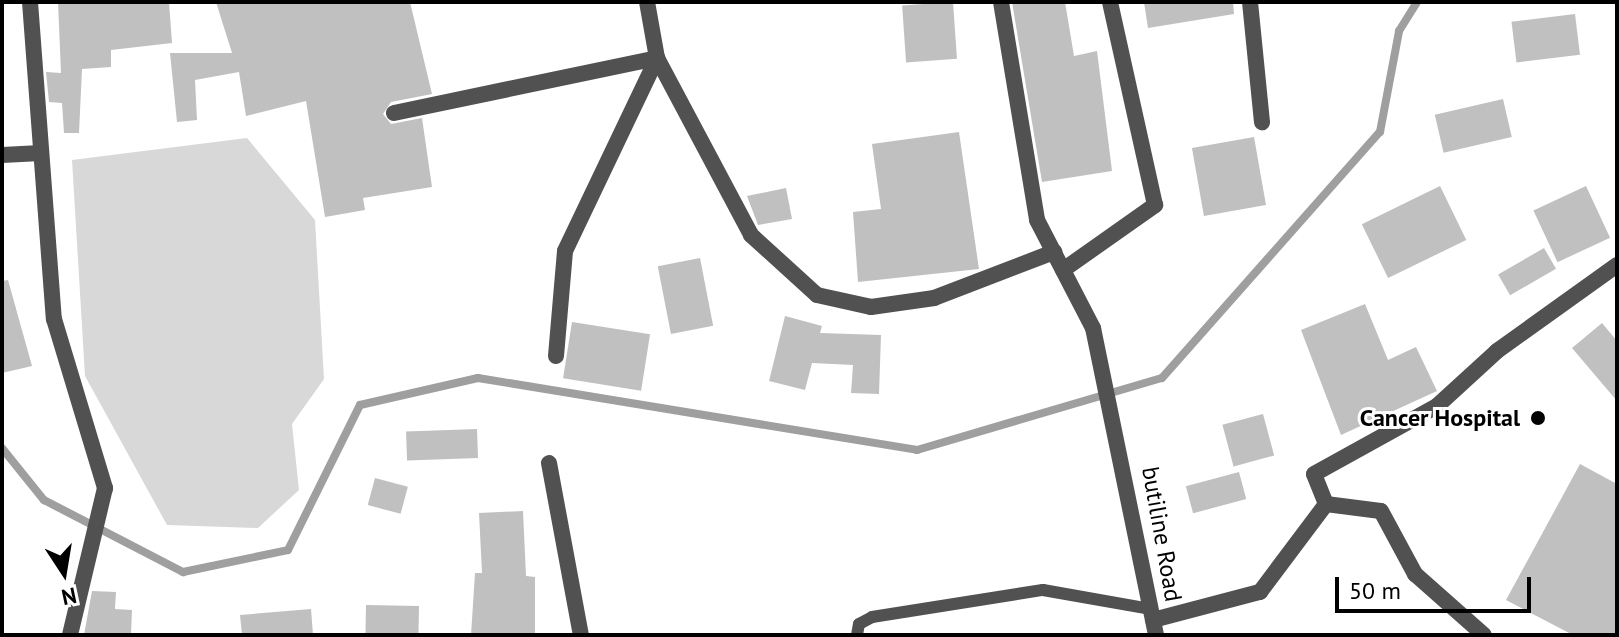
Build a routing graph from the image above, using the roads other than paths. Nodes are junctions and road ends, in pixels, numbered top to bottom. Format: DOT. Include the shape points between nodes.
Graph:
graph roads {
  1 [pos="30,2"];
  2 [pos="647,2"];
  3 [pos="1001,2"];
  4 [pos="1110,2"];
  5 [pos="1250,2"];
  6 [pos="657,58"];
  7 [pos="394,113"];
  8 [pos="1262,122"];
  9 [pos="41,153"];
  10 [pos="2,155"];
  11 [pos="1054,252"];
  12 [pos="1617,265"];
  13 [pos="1063,270"];
  14 [pos="556,356"];
  15 [pos="549,463"];
  16 [pos="1326,504"];
  17 [pos="1153,621"];
  18 [pos="70,635"];
  19 [pos="581,635"];
  20 [pos="857,635"];
  21 [pos="1484,635"];
  1 -- 9 [label="street"];
  2 -- 6 [label="street"];
  3 -- 11 [label="street, butiline Road" via="1037,220"];
  4 -- 13 [label="street" via="1155,205"];
  5 -- 8 [label="street"];
  6 -- 7 [label="street"];
  6 -- 11 [label="street" via="751,235 817,295 871,307 934,298"];
  6 -- 14 [label="street" via="565,251"];
  9 -- 10 [label="street"];
  9 -- 18 [label="street" via="54,319 105,488"];
  11 -- 13 [label="street, butiline Road"];
  12 -- 16 [label="street" via="1497,351 1437,406 1314,474"];
  13 -- 17 [label="street, butiline Road" via="1093,328 1121,442"];
  15 -- 19 [label="street"];
  16 -- 17 [label="street" via="1260,592"];
  16 -- 21 [label="street" via="1381,511 1415,574"];
  17 -- 20 [label="lane" via="1043,590 872,617 859,624"];
}
